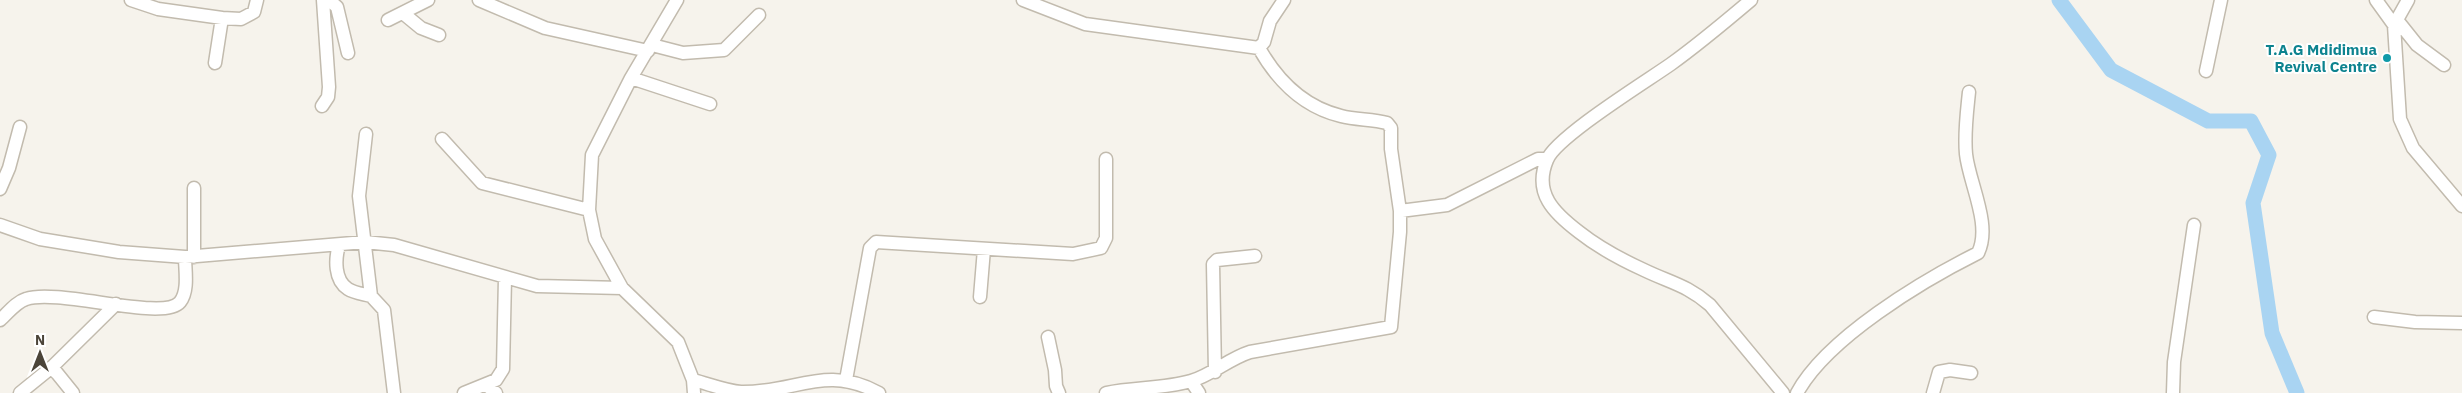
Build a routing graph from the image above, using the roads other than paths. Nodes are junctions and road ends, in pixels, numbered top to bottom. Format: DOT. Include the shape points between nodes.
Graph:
graph roads {
  1 [pos="131,0"];
  2 [pos="257,0"];
  3 [pos="324,0"];
  4 [pos="329,0"];
  5 [pos="428,0"];
  6 [pos="479,0"];
  7 [pos="677,0"];
  8 [pos="1023,0"];
  9 [pos="1284,0"];
  10 [pos="1751,0"];
  11 [pos="2220,0"];
  12 [pos="2376,0"];
  13 [pos="2408,0"];
  14 [pos="502,4"];
  15 [pos="404,14"];
  16 [pos="759,15"];
  17 [pos="222,18"];
  18 [pos="388,20"];
  19 [pos="2395,23"];
  20 [pos="439,35"];
  21 [pos="650,48"];
  22 [pos="1259,48"];
  23 [pos="348,53"];
  24 [pos="215,63"];
  25 [pos="2444,64"];
  26 [pos="2206,70"];
  27 [pos="631,78"];
  28 [pos="1969,92"];
  29 [pos="710,104"];
  30 [pos="322,106"];
  31 [pos="20,127"];
  32 [pos="366,134"];
  33 [pos="442,140"];
  34 [pos="1106,159"];
  35 [pos="1547,159"];
  36 [pos="194,188"];
  37 [pos="0,189"];
  38 [pos="2460,200"];
  39 [pos="588,210"];
  40 [pos="1400,211"];
  41 [pos="0,225"];
  42 [pos="2194,225"];
  43 [pos="365,242"];
  44 [pos="339,245"];
  45 [pos="984,249"];
  46 [pos="1255,256"];
  47 [pos="189,257"];
  48 [pos="504,278"];
  49 [pos="622,288"];
  50 [pos="371,296"];
  51 [pos="980,297"];
  52 [pos="116,304"];
  53 [pos="2374,316"];
  54 [pos="0,320"];
  55 [pos="2462,323"];
  56 [pos="1048,337"];
  57 [pos="52,367"];
  58 [pos="1215,372"];
  59 [pos="1971,373"];
  60 [pos="846,380"];
  61 [pos="1191,381"];
  62 [pos="694,387"];
  63 [pos="491,389"];
  64 [pos="20,393"];
  65 [pos="73,393"];
  66 [pos="394,393"];
  67 [pos="464,393"];
  68 [pos="879,393"];
  69 [pos="1059,393"];
  70 [pos="1106,393"];
  71 [pos="1199,393"];
  72 [pos="1783,393"];
  73 [pos="1796,393"];
  74 [pos="1933,393"];
  75 [pos="2173,393"];
  1 -- 17 [label="street" via="158,9"];
  2 -- 17 [label="street" via="254,12 241,19"];
  3 -- 30 [label="street" via="329,87"];
  4 -- 23 [label="street" via="337,7"];
  5 -- 15 [label="street"];
  6 -- 14 [label="street"];
  7 -- 21 [label="street"];
  8 -- 22 [label="street" via="1086,24"];
  9 -- 22 [label="street" via="1270,21"];
  10 -- 35 [label="street" via="1672,63 1592,119 1552,151"];
  11 -- 26 [label="street"];
  12 -- 19 [label="street"];
  13 -- 19 [label="street"];
  14 -- 21 [label="street" via="545,28"];
  15 -- 18 [label="street"];
  15 -- 20 [label="street" via="421,28"];
  16 -- 21 [label="street" via="724,50 683,53"];
  17 -- 24 [label="street"];
  19 -- 25 [label="street" via="2417,45"];
  19 -- 38 [label="street" via="2398,106 2404,132 2413,148"];
  21 -- 27 [label="street"];
  22 -- 40 [label="street" via="1282,82 1314,105 1341,116 1387,123 1391,128"];
  27 -- 29 [label="street"];
  27 -- 39 [label="street" via="592,155"];
  28 -- 73 [label="street" via="1966,156 1979,212 1982,239 1978,253 1930,278 1834,348 1810,372"];
  31 -- 37 [label="street"];
  32 -- 43 [label="street" via="359,196"];
  33 -- 39 [label="street" via="482,183"];
  34 -- 45 [label="street" via="1106,238 1101,248 1073,254"];
  35 -- 40 [label="street" via="1538,159 1447,205"];
  35 -- 72 [label="street" via="1542,178 1543,195 1556,212 1594,243 1697,294 1710,305"];
  36 -- 47 [label="street"];
  39 -- 49 [label="street" via="595,239"];
  40 -- 58 [label="street" via="1391,327 1250,352 1237,356"];
  41 -- 47 [label="street" via="40,239 119,252"];
  42 -- 75 [label="street" via="2174,362"];
  43 -- 44 [label="street"];
  43 -- 48 [label="street" via="394,245"];
  43 -- 50 [label="street"];
  44 -- 47 [label="street"];
  44 -- 50 [label="street" via="337,269 340,280 348,289"];
  45 -- 51 [label="street"];
  45 -- 60 [label="street" via="876,242 870,248"];
  46 -- 58 [label="street" via="1218,260 1213,264"];
  47 -- 52 [label="street" via="185,295 180,304 170,308"];
  48 -- 49 [label="street" via="537,286"];
  48 -- 63 [label="street" via="502,369"];
  49 -- 62 [label="street" via="678,342"];
  50 -- 66 [label="street" via="384,310"];
  52 -- 54 [label="street" via="28,298"];
  52 -- 57 [label="street"];
  53 -- 55 [label="street" via="2415,322"];
  56 -- 69 [label="street"];
  57 -- 64 [label="street"];
  57 -- 65 [label="street"];
  58 -- 61 [label="street"];
  59 -- 74 [label="street" via="1939,372"];
  60 -- 62 [label="street" via="740,392"];
  60 -- 68 [label="street"];
  61 -- 70 [label="street"];
  61 -- 71 [label="street"];
  63 -- 67 [label="street"];
}
